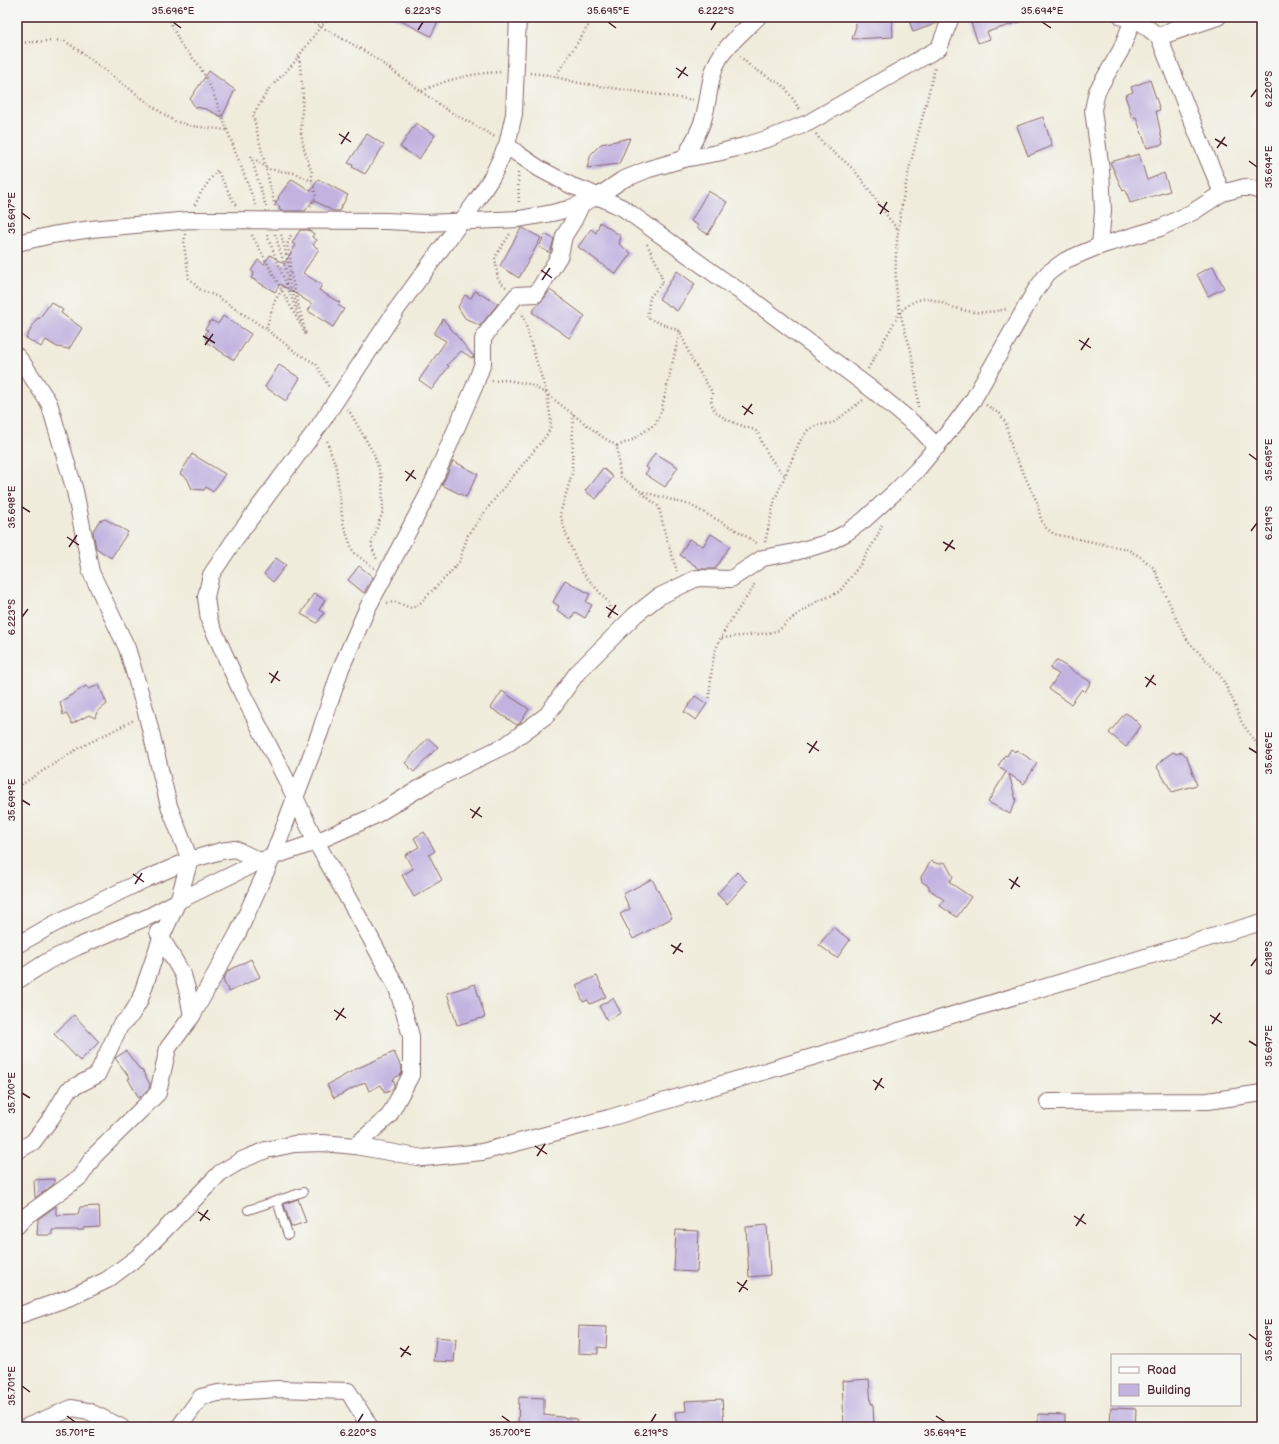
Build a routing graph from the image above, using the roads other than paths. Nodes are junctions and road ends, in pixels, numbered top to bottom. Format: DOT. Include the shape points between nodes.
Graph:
graph roads {
  1 [pos="518,17"];
  2 [pos="758,17"];
  3 [pos="951,17"];
  4 [pos="1122,17"];
  5 [pos="1134,17"];
  6 [pos="1195,17"];
  7 [pos="1218,17"];
  8 [pos="1159,37"];
  9 [pos="513,150"];
  10 [pos="684,159"];
  11 [pos="1262,190"];
  12 [pos="1222,193"];
  13 [pos="597,197"];
  14 [pos="582,203"];
  15 [pos="460,222"];
  16 [pos="17,242"];
  17 [pos="1100,246"];
  18 [pos="17,356"];
  19 [pos="937,446"];
  20 [pos="295,797"];
  21 [pos="316,842"];
  22 [pos="266,859"];
  23 [pos="190,860"];
  24 [pos="178,901"];
  25 [pos="150,916"];
  26 [pos="1262,922"];
  27 [pos="161,938"];
  28 [pos="17,945"];
  29 [pos="17,981"];
  30 [pos="192,1016"];
  31 [pos="1262,1093"];
  32 [pos="1048,1102"];
  33 [pos="355,1146"];
  34 [pos="17,1151"];
  35 [pos="303,1192"];
  36 [pos="277,1201"];
  37 [pos="248,1210"];
  38 [pos="17,1226"];
  39 [pos="288,1235"];
  40 [pos="17,1316"];
  41 [pos="26,1427"];
  42 [pos="121,1427"];
  43 [pos="179,1427"];
  44 [pos="370,1427"];
  1 -- 9 [label="street"];
  2 -- 10 [label="street" via="720,57 712,72 704,120"];
  3 -- 10 [label="street" via="939,48 808,122 744,146"];
  4 -- 5 [label="street"];
  5 -- 8 [label="street"];
  5 -- 17 [label="street" via="1121,50 1097,91 1093,110 1103,211"];
  6 -- 8 [label="street"];
  7 -- 8 [label="street"];
  8 -- 12 [label="street"];
  9 -- 13 [label="street" via="540,169"];
  9 -- 15 [label="street"];
  10 -- 13 [label="street" via="648,169 622,180"];
  11 -- 12 [label="street" via="1245,187"];
  12 -- 17 [label="street" via="1193,212 1160,228"];
  13 -- 14 [label="street"];
  13 -- 19 [label="street" via="623,208 750,298 874,391"];
  14 -- 15 [label="street" via="568,209 519,219"];
  14 -- 20 [label="street" via="564,236 560,255 536,294 517,295 483,339 483,363 475,385 427,496 367,609 341,668"];
  15 -- 16 [label="street" via="190,220 91,228"];
  15 -- 20 [label="street" via="397,309 320,426 211,575 206,597 209,620 241,691"];
  17 -- 19 [label="street" via="1066,260 1048,273 1034,291 973,400"];
  18 -- 23 [label="street" via="49,403 75,491 91,572 127,648 169,806"];
  19 -- 21 [label="street" via="895,492 864,520 840,536 827,543 796,552 763,558 731,579 697,578 658,598 635,615 577,673 547,715 506,745 430,782 374,816"];
  20 -- 21 [label="street"];
  20 -- 22 [label="street"];
  21 -- 22 [label="street"];
  21 -- 33 [label="street" via="397,988 411,1036 411,1075 389,1116"];
  22 -- 23 [label="street" via="235,849"];
  22 -- 24 [label="street"];
  22 -- 30 [label="street" via="238,933"];
  23 -- 24 [label="street"];
  23 -- 28 [label="street" via="54,924"];
  24 -- 25 [label="street"];
  24 -- 27 [label="street"];
  25 -- 27 [label="street"];
  25 -- 29 [label="street" via="48,961"];
  26 -- 33 [label="street" via="617,1116 482,1152 423,1158"];
  27 -- 30 [label="street" via="183,975"];
  27 -- 34 [label="street" via="139,1002 120,1026 97,1075 68,1090 33,1142"];
  30 -- 38 [label="street" via="168,1048 158,1093 94,1156 80,1177 26,1216"];
  31 -- 32 [label="street" via="1208,1101"];
  33 -- 40 [label="street" via="294,1144 266,1150 242,1160 220,1173 139,1256 107,1280 71,1297"];
  35 -- 36 [label="lane"];
  36 -- 37 [label="lane"];
  36 -- 39 [label="lane"];
  41 -- 42 [label="street" via="72,1408 88,1411"];
  43 -- 44 [label="street" via="201,1397 218,1393 277,1389 348,1391"];
}
